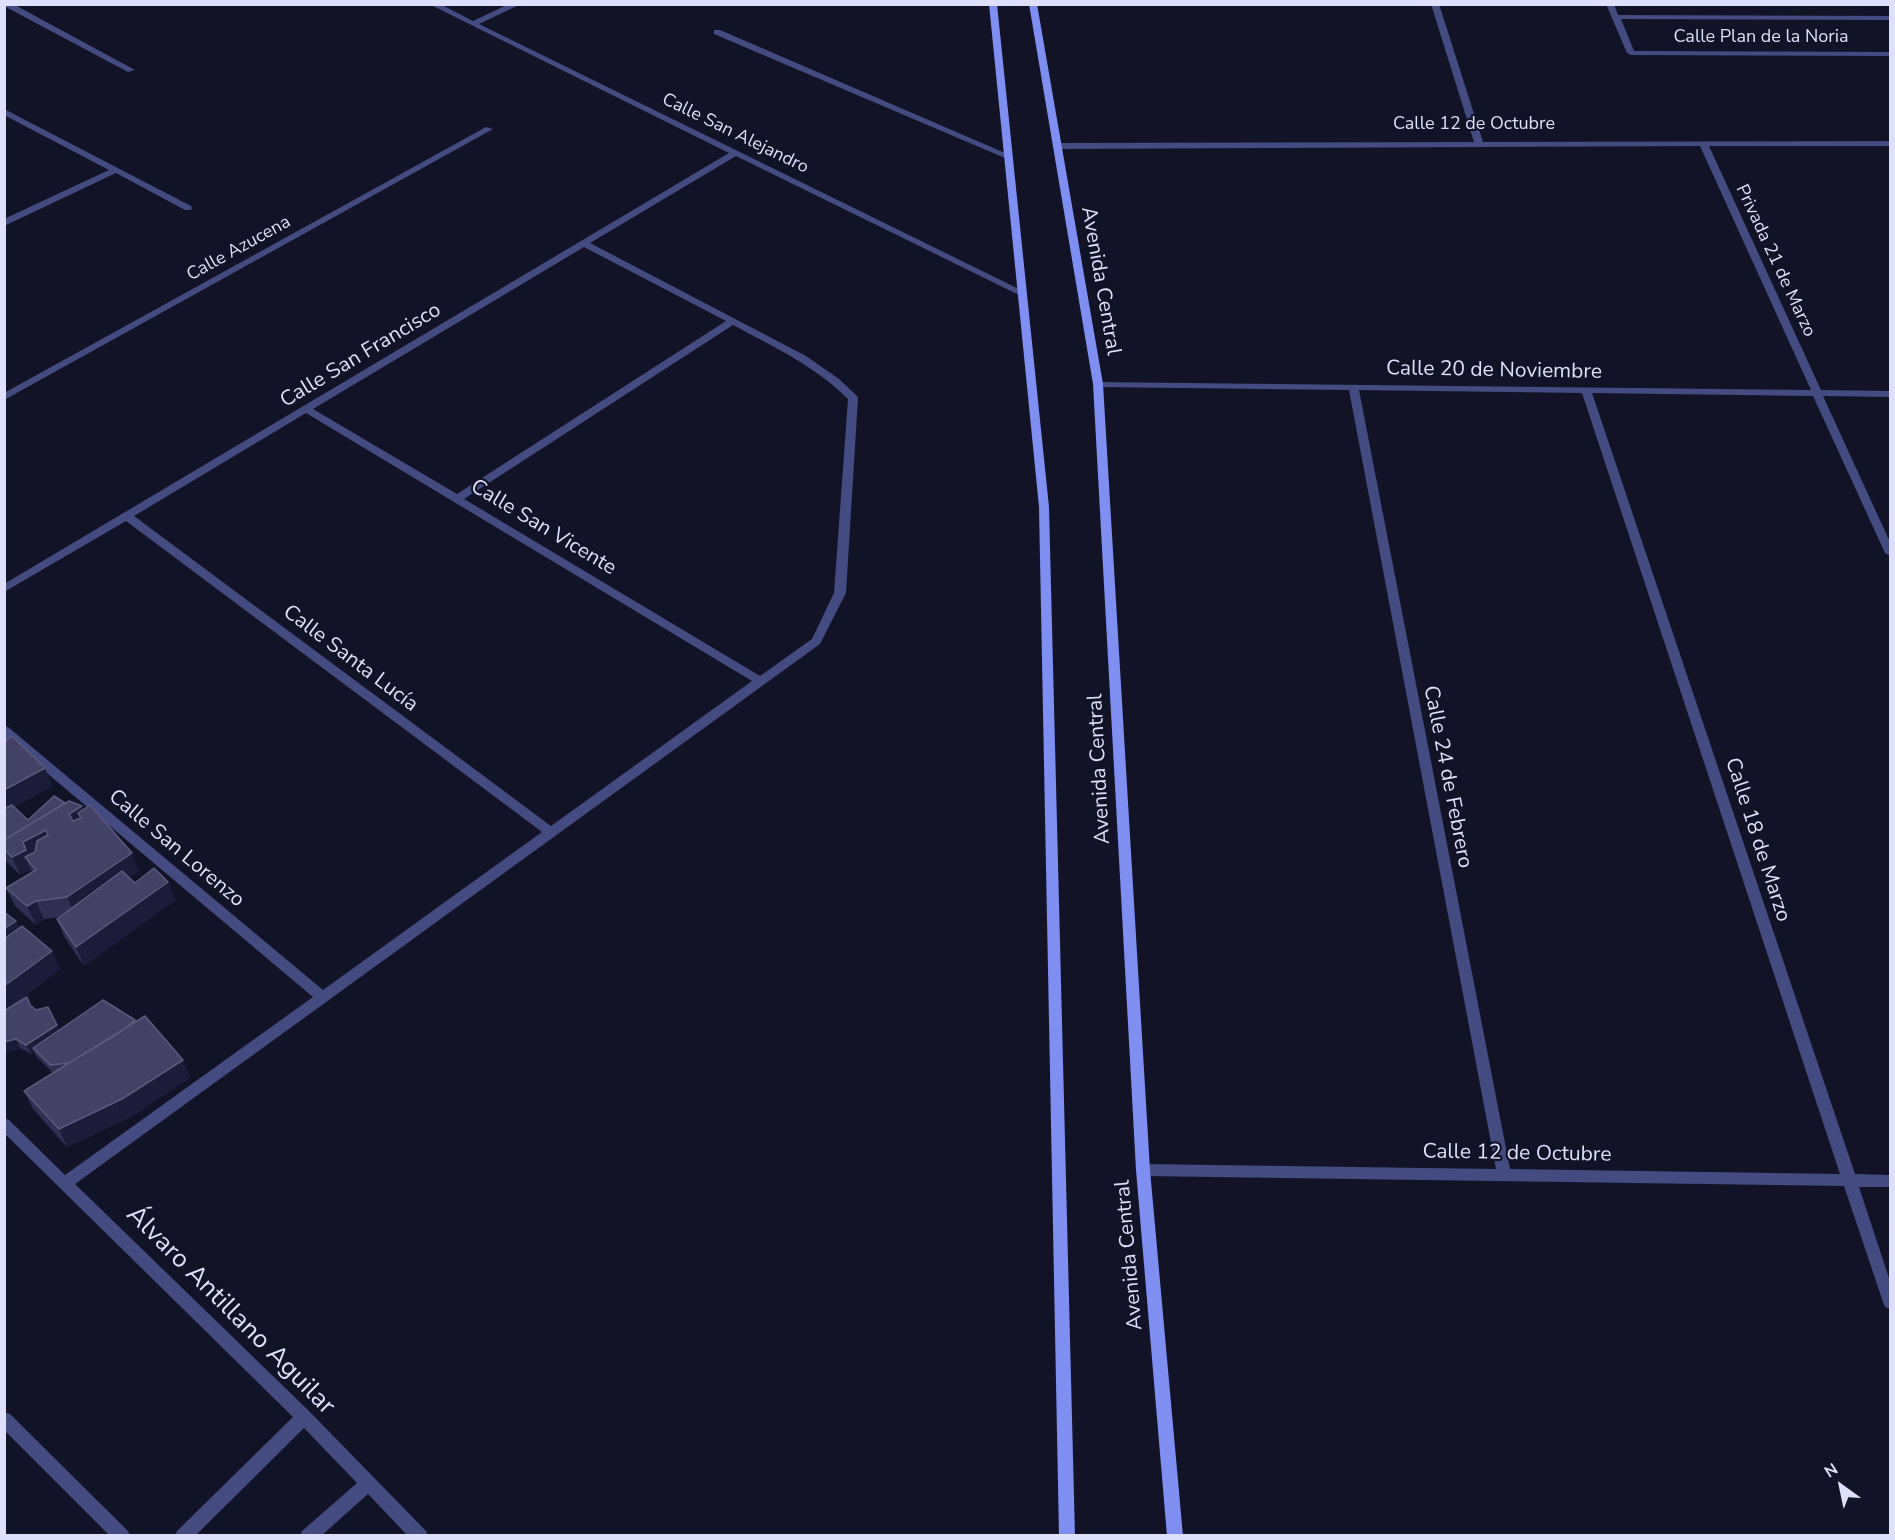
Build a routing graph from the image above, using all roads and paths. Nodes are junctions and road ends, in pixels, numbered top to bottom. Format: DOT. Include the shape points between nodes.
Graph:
graph roads {
  1 [pos="6,4"];
  2 [pos="433,4"];
  3 [pos="517,4"];
  4 [pos="993,4"];
  5 [pos="1033,4"];
  6 [pos="1435,4"];
  7 [pos="1610,4"];
  8 [pos="1616,17"];
  9 [pos="1890,18"];
  10 [pos="472,24"];
  11 [pos="717,32"];
  12 [pos="1890,54"];
  13 [pos="130,70"];
  14 [pos="4,111"];
  15 [pos="489,129"];
  16 [pos="1890,142"];
  17 [pos="1703,143"];
  18 [pos="1479,144"];
  19 [pos="1058,146"];
  20 [pos="736,152"];
  21 [pos="1008,156"];
  22 [pos="116,170"];
  23 [pos="188,208"];
  24 [pos="4,223"];
  25 [pos="584,243"];
  26 [pos="1022,293"];
  27 [pos="733,321"];
  28 [pos="1098,384"];
  29 [pos="1353,387"];
  30 [pos="1586,390"];
  31 [pos="1817,393"];
  32 [pos="1890,394"];
  33 [pos="4,397"];
  34 [pos="307,409"];
  35 [pos="457,499"];
  36 [pos="127,516"];
  37 [pos="1890,553"];
  38 [pos="4,590"];
  39 [pos="760,681"];
  40 [pos="4,730"];
  41 [pos="550,832"];
  42 [pos="322,997"];
  43 [pos="4,1124"];
  44 [pos="1143,1170"];
  45 [pos="1504,1175"];
  46 [pos="1850,1180"];
  47 [pos="1890,1181"];
  48 [pos="65,1183"];
  49 [pos="1890,1302"];
  50 [pos="304,1417"];
  51 [pos="4,1419"];
  52 [pos="369,1483"];
  53 [pos="122,1536"];
  54 [pos="183,1536"];
  55 [pos="308,1536"];
  56 [pos="420,1536"];
  57 [pos="1067,1536"];
  58 [pos="1175,1536"];
  1 -- 13 [label="street"];
  2 -- 10 [label="street, Calle San Alejandro"];
  3 -- 10 [label="street"];
  4 -- 21 [label="main road"];
  5 -- 19 [label="main road, Avenida Central"];
  6 -- 18 [label="street"];
  7 -- 8 [label="street"];
  8 -- 9 [label="street, Calle Plan de la Noria"];
  8 -- 12 [label="street, Calle Plan de la Noria" via="1631,53"];
  10 -- 20 [label="street, Calle San Alejandro"];
  11 -- 21 [label="street"];
  14 -- 22 [label="street"];
  15 -- 33 [label="street, Calle Azucena"];
  16 -- 17 [label="street, Calle 12 de Octubre"];
  17 -- 18 [label="street, Calle 12 de Octubre"];
  17 -- 31 [label="street, Privada 21 de Marzo"];
  18 -- 19 [label="street, Calle 12 de Octubre"];
  19 -- 28 [label="main road, Avenida Central"];
  20 -- 25 [label="street, Calle San Francisco"];
  20 -- 26 [label="street, Calle San Alejandro"];
  21 -- 26 [label="main road"];
  22 -- 23 [label="street"];
  22 -- 24 [label="street"];
  25 -- 27 [label="street"];
  25 -- 34 [label="street, Calle San Francisco"];
  26 -- 57 [label="main road" via="1044,507"];
  27 -- 35 [label="street"];
  27 -- 39 [label="street" via="803,358 853,398 840,593 816,641"];
  28 -- 29 [label="street, Calle 20 de Noviembre"];
  28 -- 44 [label="main road, Avenida Central"];
  29 -- 30 [label="street, Calle 20 de Noviembre"];
  29 -- 45 [label="street, Calle 24 de Febrero"];
  30 -- 31 [label="street, Calle 20 de Noviembre"];
  30 -- 46 [label="street, Calle 18 de Marzo"];
  31 -- 32 [label="street, Calle 20 de Noviembre"];
  31 -- 37 [label="street, Privada 21 de Marzo"];
  34 -- 35 [label="street, Calle San Vicente"];
  34 -- 36 [label="street, Calle San Francisco"];
  35 -- 39 [label="street, Calle San Vicente"];
  36 -- 38 [label="street, Calle San Francisco"];
  36 -- 41 [label="street, Calle Santa Lucía"];
  39 -- 41 [label="street"];
  40 -- 42 [label="street, Calle San Lorenzo"];
  41 -- 42 [label="street"];
  42 -- 48 [label="street"];
  43 -- 48 [label="street, Álvaro Antillano Aguilar"];
  44 -- 45 [label="street, Calle 12 de Octubre"];
  44 -- 58 [label="main road, Avenida Central"];
  45 -- 46 [label="street, Calle 12 de Octubre"];
  46 -- 47 [label="street, Calle 12 de Octubre"];
  46 -- 49 [label="street, Calle 18 de Marzo"];
  48 -- 50 [label="street, Álvaro Antillano Aguilar"];
  50 -- 52 [label="street, Álvaro Antillano Aguilar"];
  50 -- 54 [label="street"];
  51 -- 53 [label="street"];
  52 -- 55 [label="street"];
  52 -- 56 [label="street, Álvaro Antillano Aguilar"];
}
